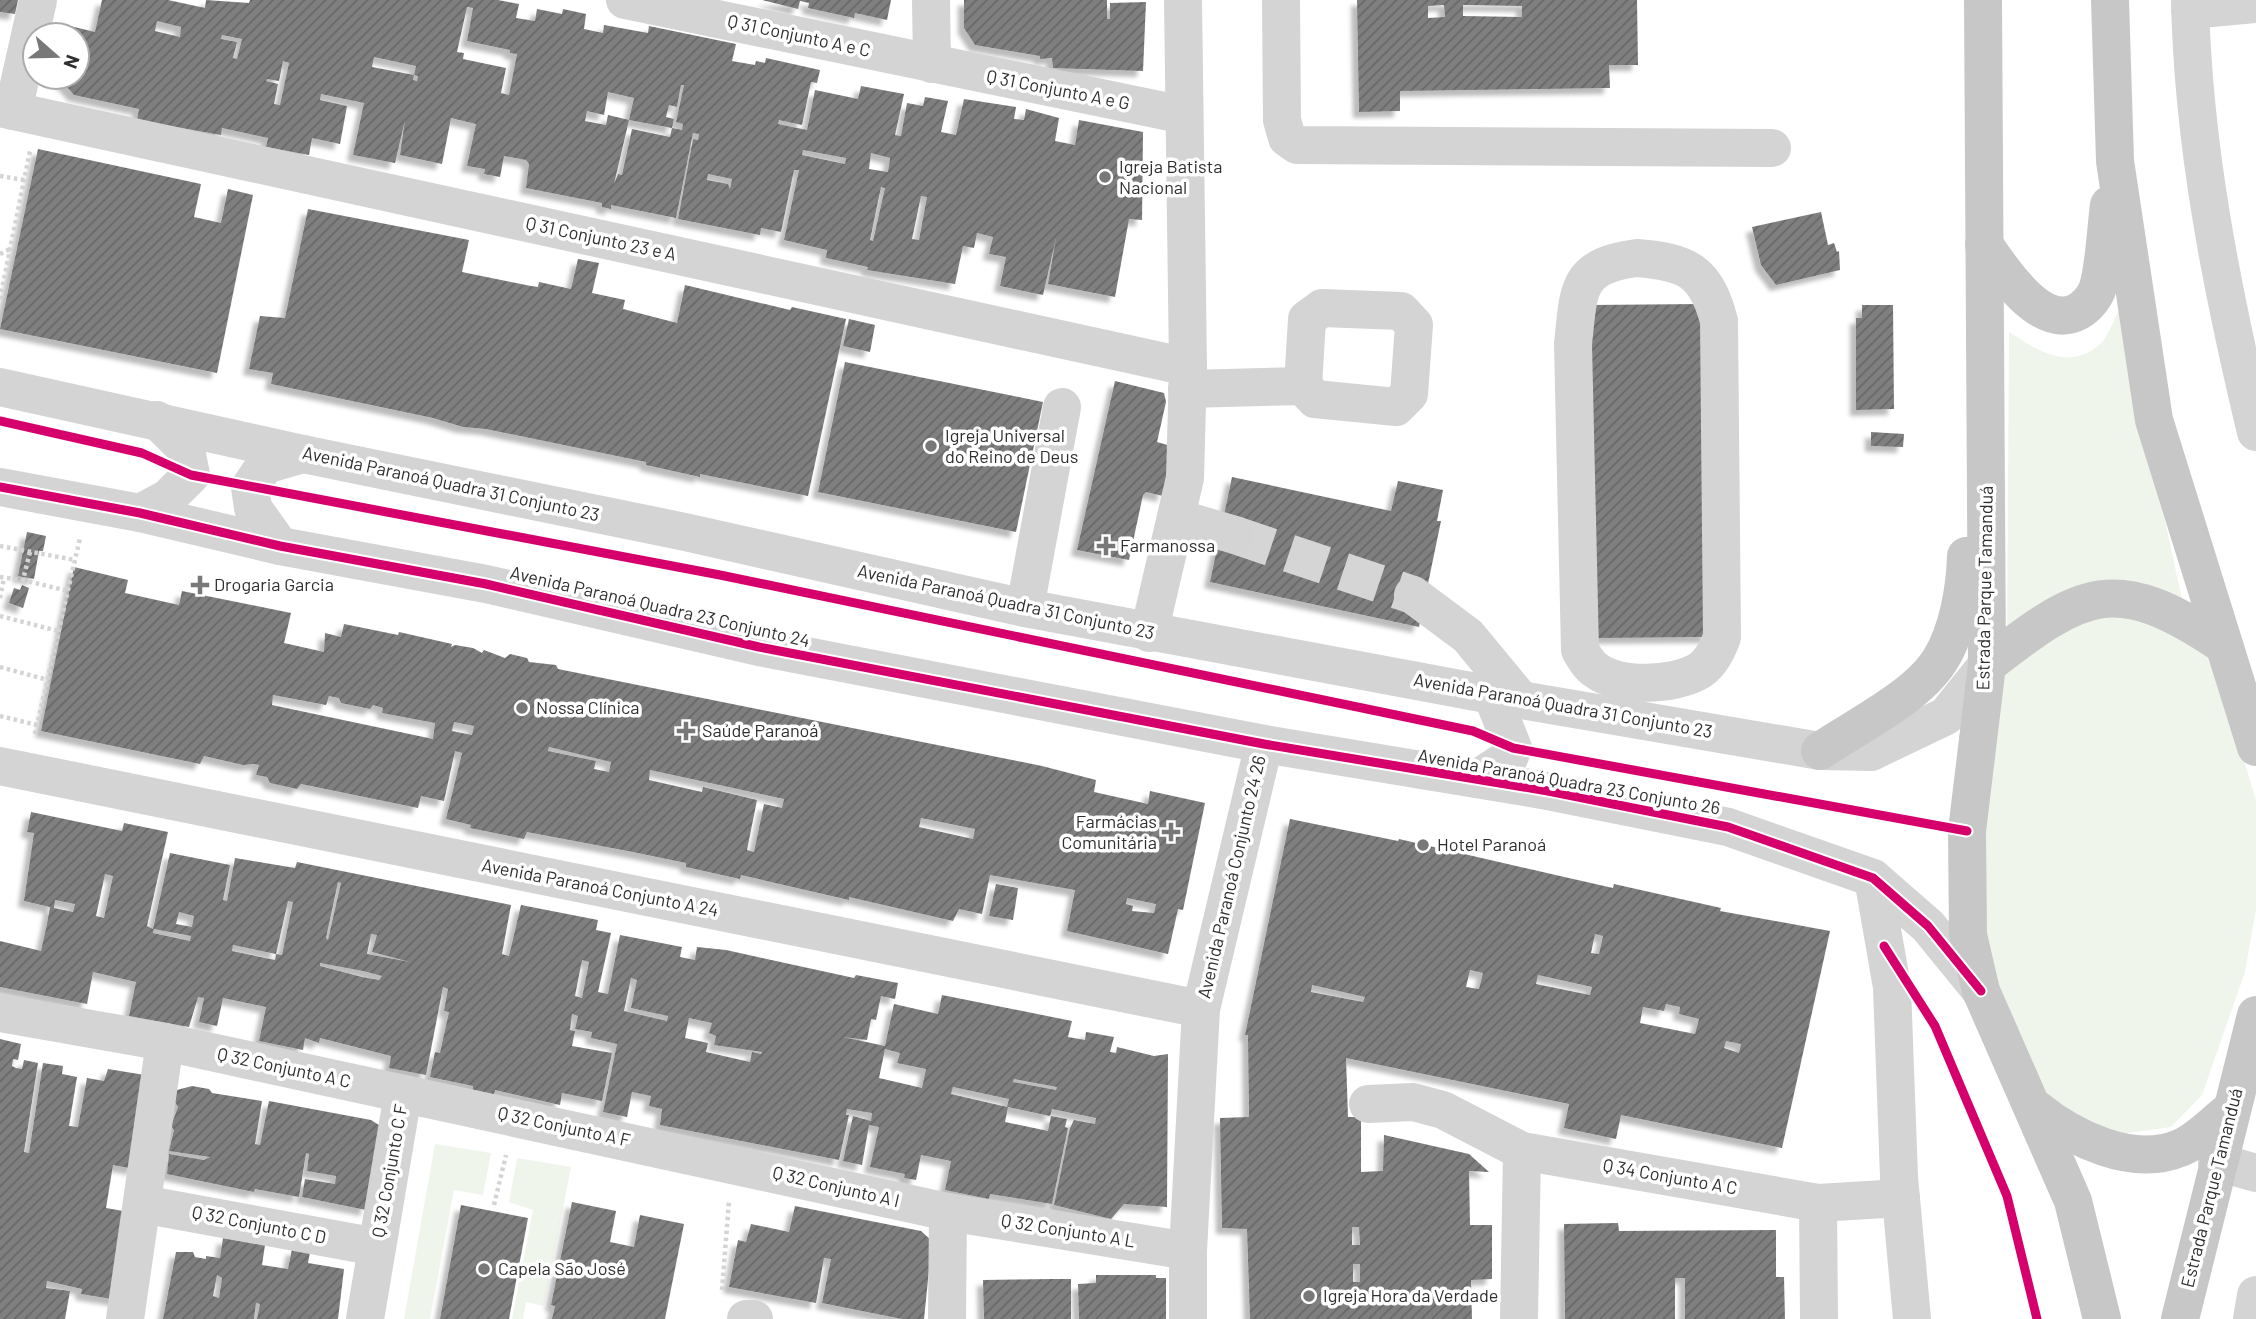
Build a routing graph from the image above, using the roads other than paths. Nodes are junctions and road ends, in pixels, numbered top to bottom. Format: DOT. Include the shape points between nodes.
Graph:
graph roads {
  1 [pos="38,0"];
  2 [pos="625,0"];
  3 [pos="931,0"];
  4 [pos="1183,0"];
  5 [pos="1280,0"];
  6 [pos="1983,0"];
  7 [pos="2110,0"];
  8 [pos="2256,4"];
  9 [pos="2190,5"];
  10 [pos="932,64"];
  11 [pos="17,112"];
  12 [pos="1184,115"];
  13 [pos="1772,148"];
  14 [pos="2115,161"];
  15 [pos="1984,255"];
  16 [pos="2246,347"];
  17 [pos="1188,378"];
  18 [pos="1303,386"];
  19 [pos="0,387"];
  20 [pos="1062,407"];
  21 [pos="156,420"];
  22 [pos="2256,432"];
  23 [pos="303,454"];
  24 [pos="0,487"];
  25 [pos="140,513"];
  26 [pos="1177,518"];
  27 [pos="1235,535"];
  28 [pos="280,546"];
  29 [pos="1413,595"];
  30 [pos="1025,608"];
  31 [pos="1149,632"];
  32 [pos="2222,644"];
  33 [pos="1987,664"];
  34 [pos="1658,682"];
  35 [pos="1506,697"];
  36 [pos="1663,724"];
  37 [pos="1264,744"];
  38 [pos="2256,747"];
  39 [pos="1820,751"];
  40 [pos="13,769"];
  41 [pos="1477,779"];
  42 [pos="1873,878"];
  43 [pos="1981,991"];
  44 [pos="1201,1009"];
  45 [pos="0,1013"];
  46 [pos="2256,1016"];
  47 [pos="165,1042"];
  48 [pos="403,1094"];
  49 [pos="1368,1104"];
  50 [pos="2035,1108"];
  51 [pos="2232,1109"];
  52 [pos="1522,1151"];
  53 [pos="725,1161"];
  54 [pos="2217,1162"];
  55 [pos="2256,1173"];
  56 [pos="1900,1187"];
  57 [pos="142,1203"];
  58 [pos="1818,1203"];
  59 [pos="948,1212"];
  60 [pos="377,1247"];
  61 [pos="1188,1251"];
  62 [pos="2256,1295"];
  63 [pos="734,1308"];
  64 [pos="125,1319"];
  65 [pos="365,1319"];
  66 [pos="754,1319"];
  67 [pos="947,1319"];
  68 [pos="1188,1319"];
  69 [pos="1519,1319"];
  70 [pos="1819,1319"];
  71 [pos="1912,1319"];
  72 [pos="2102,1319"];
  73 [pos="2179,1319"];
  74 [pos="2252,1319"];
  1 -- 11 [label="street"];
  2 -- 10 [label="street, Q 31 Conjunto A e C"];
  3 -- 10 [label="street"];
  4 -- 12 [label="street"];
  5 -- 13 [label="street" via="1282,120 1287,138 1297,145"];
  6 -- 15 [label="main road, Estrada Parque Tamanduá"];
  7 -- 14 [label="main road"];
  8 -- 9 [label="street"];
  9 -- 16 [label="street" via="2207,202"];
  10 -- 12 [label="street, Q 31 Conjunto A e G"];
  11 -- 17 [label="street, Q 31 Conjunto 23 e A"];
  12 -- 17 [label="street"];
  14 -- 15 [label="main road" via="2097,290 2084,309 2064,318 2046,314"];
  14 -- 32 [label="main road" via="2154,420"];
  15 -- 33 [label="main road, Estrada Parque Tamanduá"];
  15 -- 39 [label="main road" via="1973,312 1965,593 1941,659 1921,683"];
  16 -- 22 [label="street"];
  17 -- 18 [label="street, Q 31 Conjunto 23 e A"];
  17 -- 26 [label="street" via="1185,478"];
  19 -- 21 [label="street, Avenida Paranoá Quadra 31 Conjunto 23"];
  20 -- 30 [label="street"];
  21 -- 23 [label="street, Avenida Paranoá Quadra 31 Conjunto 23"];
  21 -- 25 [label="street" via="186,449 191,475 168,498"];
  23 -- 28 [label="street" via="265,465 250,487 253,508"];
  23 -- 30 [label="street, Avenida Paranoá Quadra 31 Conjunto 23"];
  24 -- 25 [label="street, Avenida Paranoá Quadra 23 Conjunto 24"];
  25 -- 28 [label="street, Avenida Paranoá Quadra 23 Conjunto 24"];
  26 -- 27 [label="street"];
  26 -- 31 [label="street"];
  28 -- 37 [label="street, Avenida Paranoá Quadra 23 Conjunto 24" via="486,584 760,647"];
  29 -- 35 [label="street" via="1468,636"];
  30 -- 31 [label="street, Avenida Paranoá Quadra 31 Conjunto 23"];
  31 -- 35 [label="street, Avenida Paranoá Quadra 31 Conjunto 23"];
  32 -- 33 [label="main road" via="2185,619 2139,599 2085,600 2046,619"];
  32 -- 38 [label="main road"];
  33 -- 39 [label="street, Avenida Paranoá Quadra 31 Conjunto 23" via="1946,716 1871,752"];
  33 -- 43 [label="main road, Estrada Parque Tamanduá" via="1967,831 1968,935"];
  34 -- 34 [label="street" via="1696,673 1711,659 1722,637 1719,321 1711,292 1698,274 1664,260 1637,258 1598,267 1583,284 1578,299 1573,344 1580,650 1597,672 1609,677"];
  34 -- 36 [label="street"];
  35 -- 36 [label="street, Avenida Paranoá Quadra 31 Conjunto 23"];
  35 -- 41 [label="street" via="1513,748 1510,758"];
  36 -- 39 [label="street, Avenida Paranoá Quadra 31 Conjunto 23"];
  37 -- 41 [label="street, Avenida Paranoá Quadra 23 Conjunto 26"];
  37 -- 44 [label="street, Avenida Paranoá Conjunto 24 26"];
  40 -- 44 [label="street, Avenida Paranoá Conjunto A 24"];
  41 -- 42 [label="street, Avenida Paranoá Quadra 23 Conjunto 26" via="1728,827"];
  42 -- 43 [label="street, Avenida Paranoá Quadra 23 Conjunto 26" via="1928,926"];
  42 -- 56 [label="street" via="1892,987"];
  43 -- 50 [label="main road, Estrada Parque Tamanduá"];
  44 -- 61 [label="street, Avenida Paranoá Conjunto 24 26"];
  45 -- 47 [label="street, Q 32 Conjunto A C"];
  46 -- 51 [label="main road, Estrada Parque Tamanduá"];
  47 -- 48 [label="street, Q 32 Conjunto A C"];
  47 -- 57 [label="street"];
  48 -- 53 [label="street, Q 32 Conjunto A F"];
  48 -- 60 [label="street, Q 32 Conjunto C F"];
  49 -- 52 [label="street, Q 34 Conjunto A C" via="1413,1102 1443,1110"];
  50 -- 51 [label="main road" via="2113,1152 2147,1154 2180,1148"];
  50 -- 72 [label="main road, Estrada Parque Tamanduá" via="2073,1201"];
  51 -- 54 [label="main road, Estrada Parque Tamanduá"];
  52 -- 58 [label="street, Q 34 Conjunto A C"];
  52 -- 69 [label="street"];
  53 -- 59 [label="street, Q 32 Conjunto A I"];
  54 -- 55 [label="street"];
  54 -- 73 [label="main road, Estrada Parque Tamanduá"];
  56 -- 58 [label="street, Q 34 Conjunto A C"];
  56 -- 71 [label="street"];
  57 -- 60 [label="street, Q 32 Conjunto C D"];
  57 -- 64 [label="street"];
  58 -- 70 [label="street"];
  59 -- 61 [label="street, Q 32 Conjunto A L"];
  59 -- 67 [label="street"];
  60 -- 65 [label="street, Q 32 Conjunto C F"];
  61 -- 68 [label="street, Avenida Paranoá Conjunto 24 26"];
  62 -- 74 [label="street"];
  63 -- 66 [label="street"];
}
